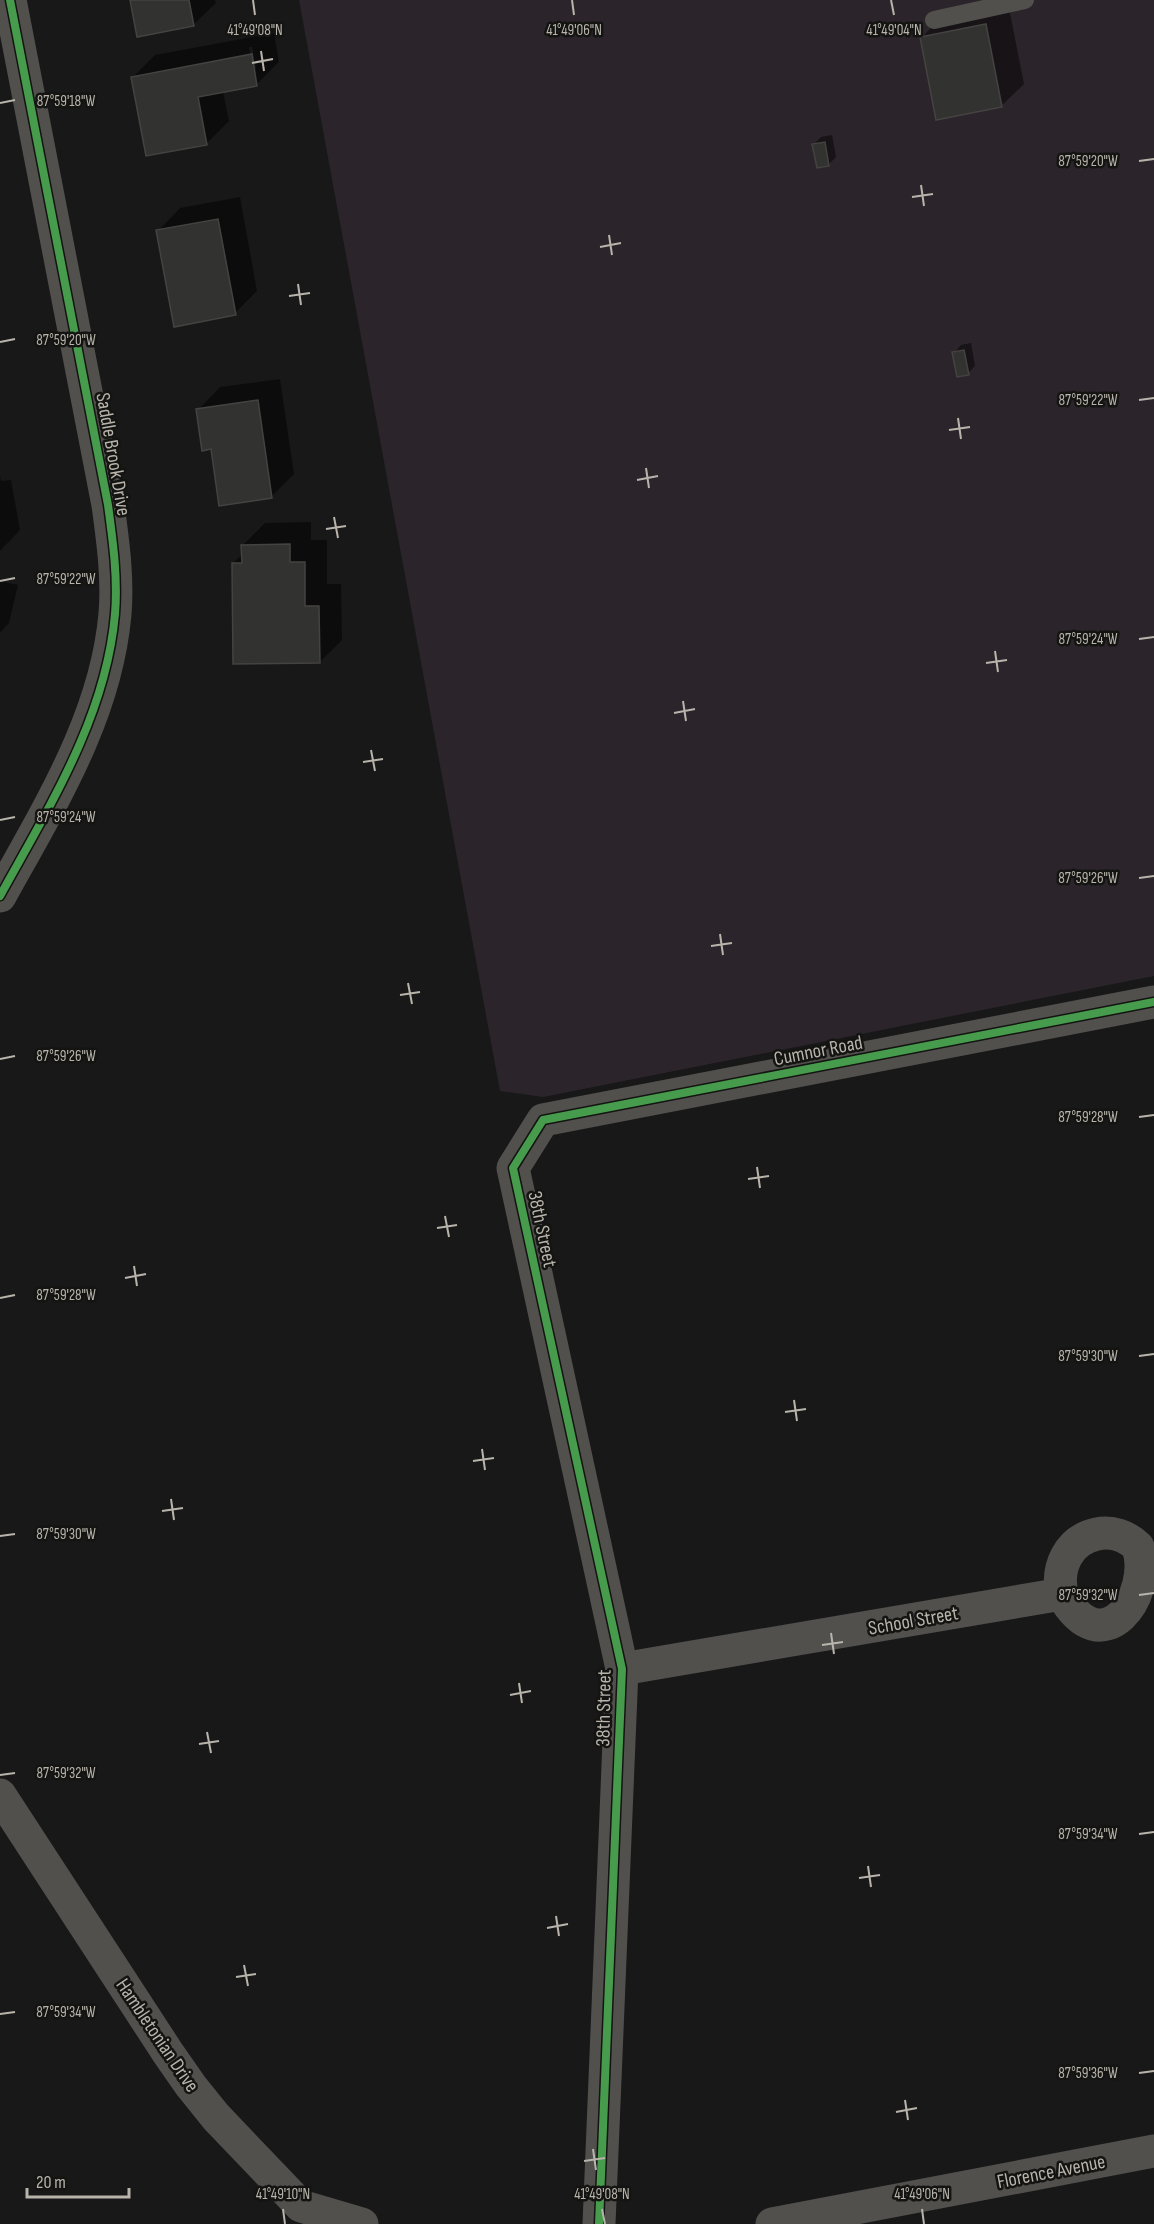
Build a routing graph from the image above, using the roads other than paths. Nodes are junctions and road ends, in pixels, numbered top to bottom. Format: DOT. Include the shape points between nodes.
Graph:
graph roads {
  1 [pos="10,0"];
  2 [pos="1025,0"];
  3 [pos="934,20"];
  4 [pos="0,896"];
  5 [pos="1154,1002"];
  6 [pos="513,1168"];
  7 [pos="1062,1594"];
  8 [pos="622,1669"];
  9 [pos="0,1795"];
  10 [pos="1154,2151"];
  11 [pos="294,2215"];
  12 [pos="362,2224"];
  13 [pos="599,2224"];
  14 [pos="772,2224"];
  1 -- 4 [label="street, Saddle Brook Drive" via="108,505 116,594 107,668 96,705 55,796"];
  2 -- 3 [label="lane"];
  5 -- 6 [label="street, Cumnor Road" via="543,1120"];
  6 -- 8 [label="street, 38th Street"];
  7 -- 8 [label="street, School Street"];
  8 -- 13 [label="street, 38th Street"];
  9 -- 11 [label="street, Hambletonian Drive" via="191,2086"];
  10 -- 14 [label="street, Florence Avenue"];
  11 -- 12 [label="street, Hambletonian Drive"];
}
